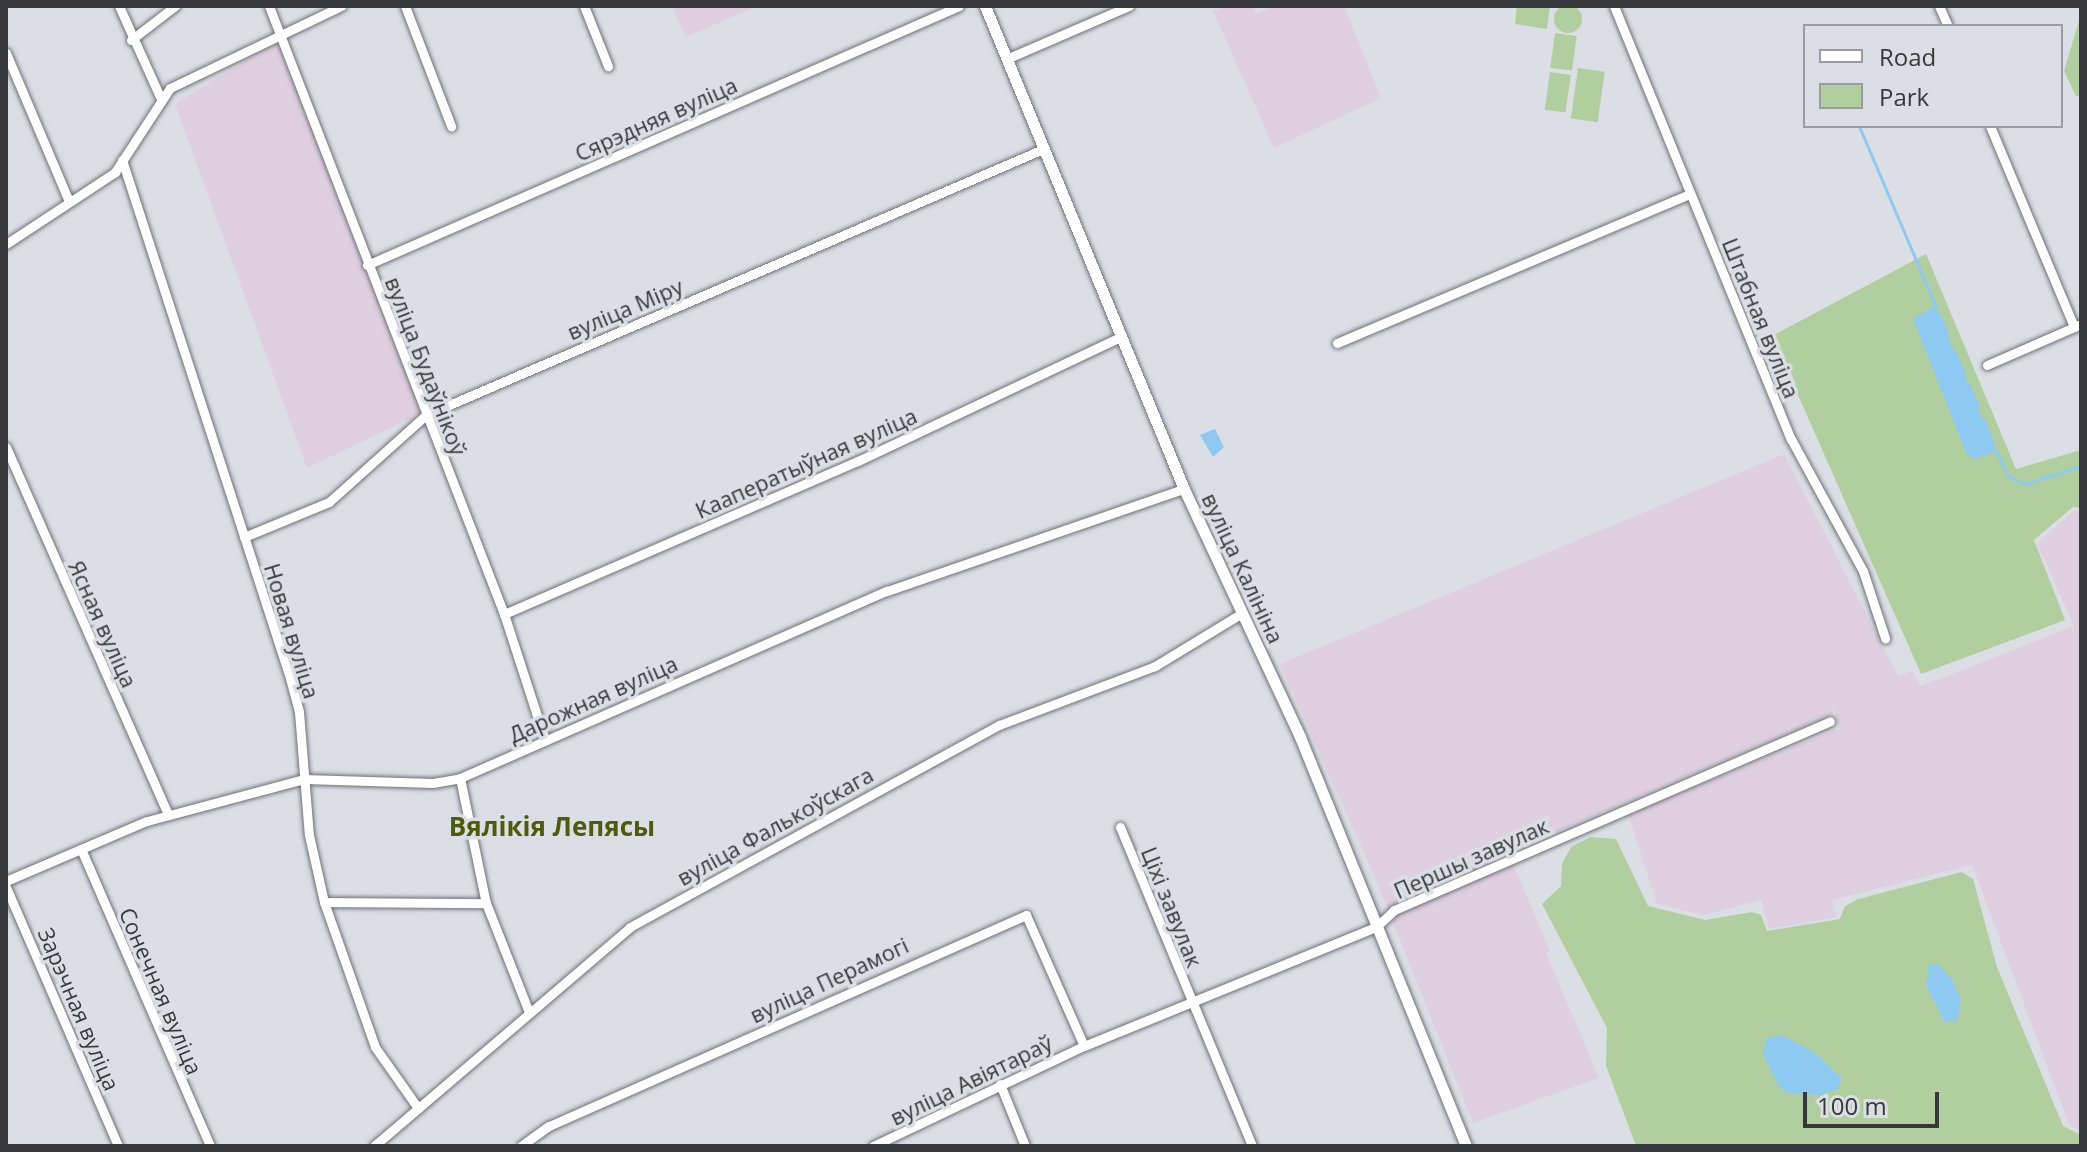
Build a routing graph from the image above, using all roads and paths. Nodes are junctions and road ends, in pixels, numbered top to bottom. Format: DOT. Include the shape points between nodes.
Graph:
graph roads {
  1 [pos="119,6"];
  2 [pos="175,6"];
  3 [pos="269,6"];
  4 [pos="341,6"];
  5 [pos="405,6"];
  6 [pos="584,6"];
  7 [pos="959,6"];
  8 [pos="985,6"];
  9 [pos="1129,6"];
  10 [pos="1614,6"];
  11 [pos="279,32"];
  12 [pos="131,40"];
  13 [pos="6,53"];
  14 [pos="1006,59"];
  15 [pos="608,66"];
  16 [pos="160,97"];
  17 [pos="451,126"];
  18 [pos="1991,128"];
  19 [pos="1043,149"];
  20 [pos="122,160"];
  21 [pos="1690,194"];
  22 [pos="68,199"];
  23 [pos="6,244"];
  24 [pos="367,265"];
  25 [pos="2078,325"];
  26 [pos="1120,337"];
  27 [pos="1337,343"];
  28 [pos="1987,365"];
  29 [pos="426,415"];
  30 [pos="6,447"];
  31 [pos="1184,489"];
  32 [pos="244,537"];
  33 [pos="1242,613"];
  34 [pos="504,614"];
  35 [pos="1885,638"];
  36 [pos="1830,721"];
  37 [pos="545,740"];
  38 [pos="460,778"];
  39 [pos="304,779"];
  40 [pos="168,815"];
  41 [pos="1120,827"];
  42 [pos="81,849"];
  43 [pos="6,884"];
  44 [pos="324,902"];
  45 [pos="486,903"];
  46 [pos="1376,927"];
  47 [pos="1191,999"];
  48 [pos="529,1012"];
  49 [pos="1084,1046"];
  50 [pos="1000,1084"];
  51 [pos="418,1108"];
  52 [pos="118,1146"];
  53 [pos="210,1146"];
  54 [pos="374,1146"];
  55 [pos="521,1146"];
  56 [pos="873,1146"];
  57 [pos="1025,1146"];
  58 [pos="1252,1146"];
  59 [pos="1466,1146"];
  1 -- 12 [label="street"];
  2 -- 12 [label="street"];
  3 -- 11 [label="street, вуліца Будаўнікоў"];
  4 -- 11 [label="street"];
  5 -- 17 [label="street"];
  6 -- 15 [label="street"];
  7 -- 24 [label="street, Сярэдняя вуліца"];
  8 -- 14 [label="street, вуліца Калініна"];
  9 -- 14 [label="street"];
  10 -- 21 [label="street, Штабная вуліца"];
  11 -- 16 [label="street" via="190,75"];
  11 -- 24 [label="street, вуліца Будаўнікоў"];
  12 -- 16 [label="street"];
  13 -- 22 [label="street"];
  14 -- 19 [label="street, вуліца Калініна"];
  16 -- 20 [label="street"];
  18 -- 25 [label="street"];
  19 -- 26 [label="street, вуліца Калініна"];
  19 -- 29 [label="street, вуліца Міру"];
  20 -- 22 [label="street" via="105,180"];
  20 -- 32 [label="street, Новая вуліца"];
  21 -- 27 [label="street"];
  21 -- 35 [label="street, Штабная вуліца" via="1791,439 1863,571"];
  22 -- 23 [label="street"];
  24 -- 29 [label="street, вуліца Будаўнікоў"];
  25 -- 28 [label="street"];
  26 -- 31 [label="street, вуліца Калініна"];
  26 -- 34 [label="street, Кааператыўная вуліца" via="858,461"];
  29 -- 32 [label="street, вуліца Міру" via="329,502"];
  29 -- 34 [label="street, вуліца Будаўнікоў"];
  30 -- 40 [label="street, Ясная вуліца"];
  31 -- 33 [label="street, вуліца Калініна"];
  31 -- 37 [label="street, Дарожная вуліца" via="887,591"];
  32 -- 39 [label="street, Новая вуліца" via="299,712"];
  33 -- 46 [label="street, вуліца Калініна" via="1300,737"];
  33 -- 48 [label="street, вуліца Фалькоўскага" via="1155,666 999,725 640,921"];
  34 -- 37 [label="street, вуліца Будаўнікоў"];
  36 -- 46 [label="street, Першы завулак" via="1394,910"];
  37 -- 38 [label="street, Дарожная вуліца"];
  38 -- 39 [label="street, Дарожная вуліца" via="433,783"];
  38 -- 45 [label="street"];
  39 -- 40 [label="street, Дарожная вуліца"];
  39 -- 44 [label="street, Новая вуліца"];
  40 -- 42 [label="street, Дарожная вуліца"];
  41 -- 47 [label="street, Ціхі завулак"];
  42 -- 43 [label="street, Дарожная вуліца"];
  42 -- 53 [label="street, Сонечная вуліца"];
  43 -- 52 [label="street, Зарэчная вуліца"];
  44 -- 45 [label="street"];
  44 -- 51 [label="street, Новая вуліца" via="375,1047"];
  45 -- 48 [label="street"];
  46 -- 47 [label="street, Першы завулак"];
  46 -- 59 [label="street, вуліца Калініна"];
  47 -- 49 [label="street, Першы завулак"];
  47 -- 58 [label="street, Ціхі завулак"];
  48 -- 51 [label="street, вуліца Фалькоўскага"];
  49 -- 50 [label="street, вуліца Авіятараў"];
  49 -- 55 [label="street, вуліца Перамогі" via="1026,915 549,1126"];
  50 -- 56 [label="street, вуліца Авіятараў"];
  50 -- 57 [label="street"];
  51 -- 54 [label="street, вуліца Фалькоўскага"];
}
